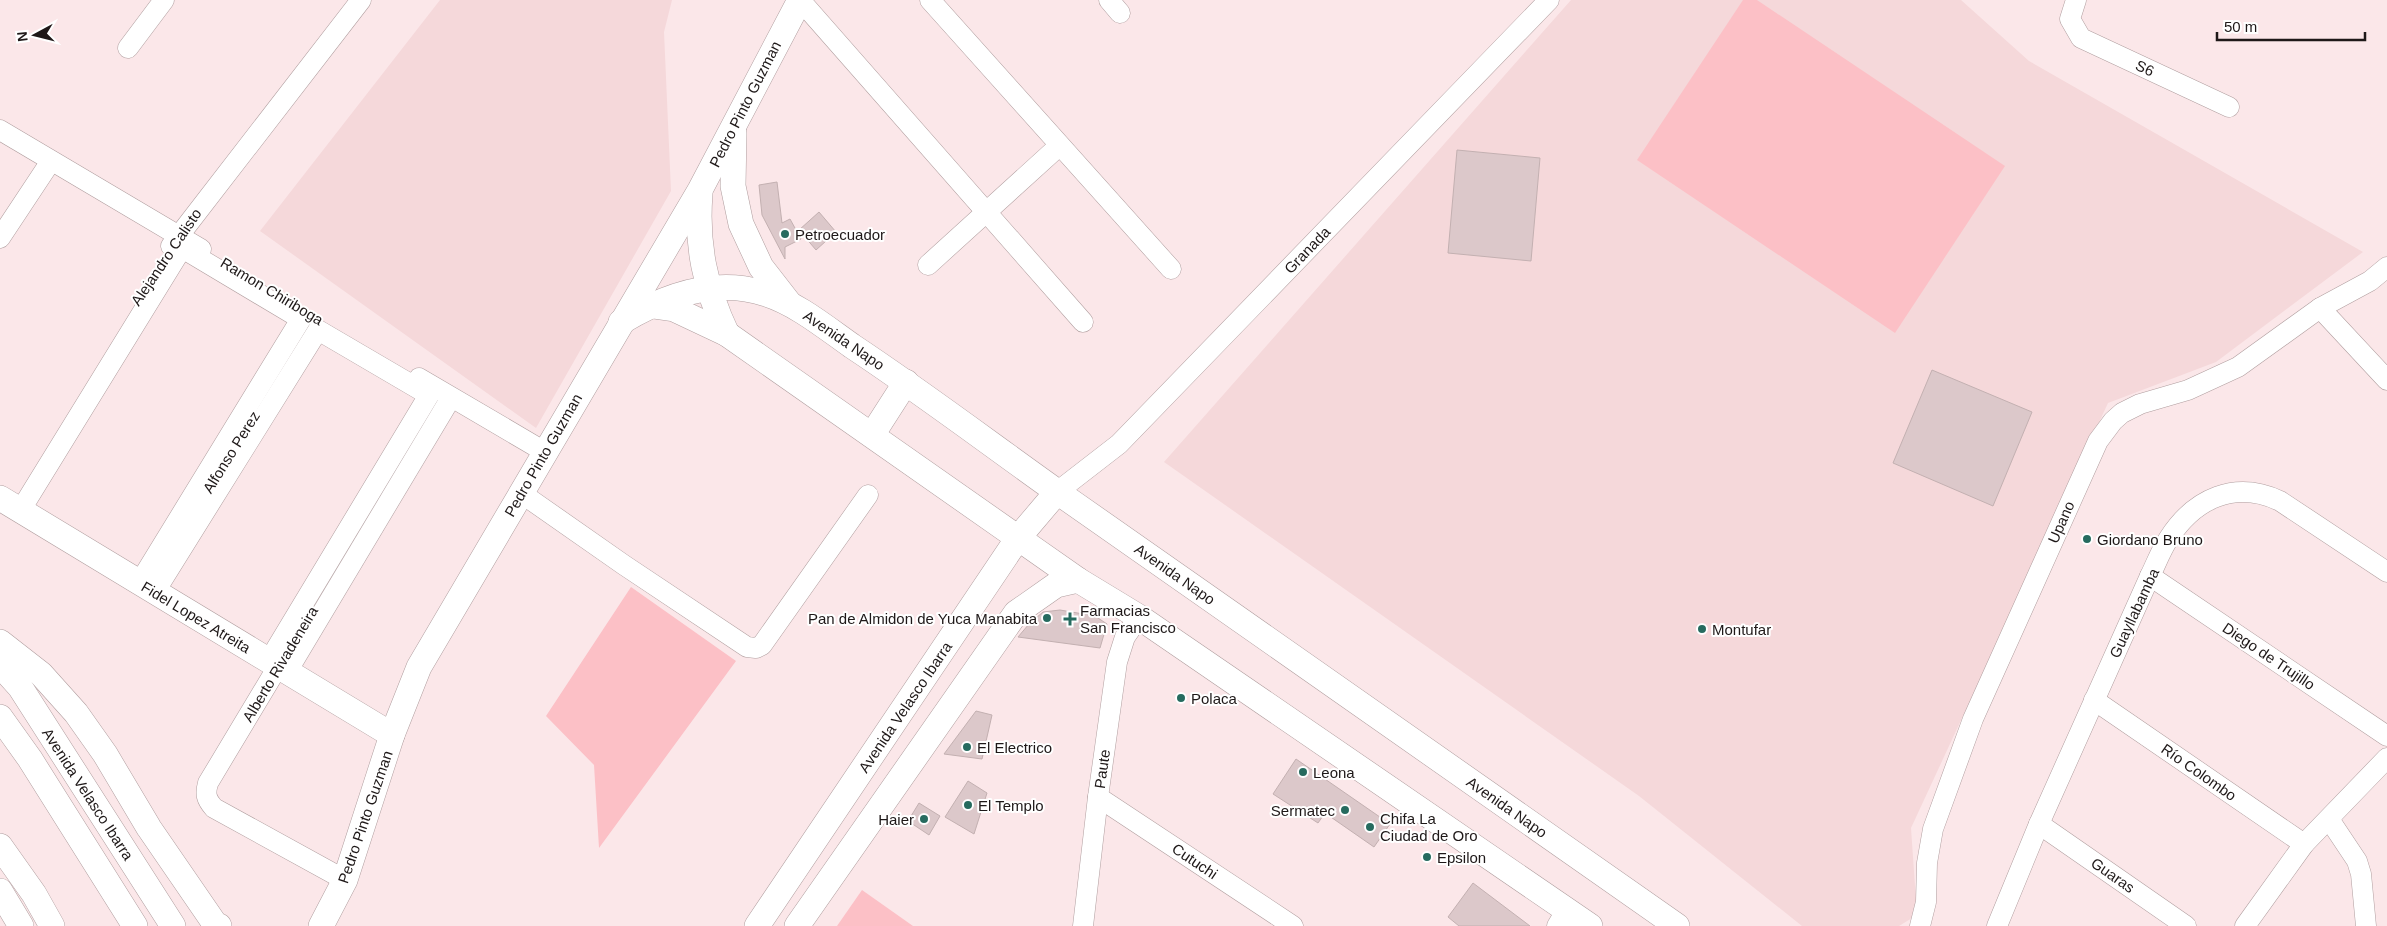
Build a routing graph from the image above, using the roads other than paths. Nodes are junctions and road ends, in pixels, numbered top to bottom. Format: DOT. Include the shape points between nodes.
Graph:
graph roads {
  1 [pos="164,0"];
  2 [pos="361,0"];
  3 [pos="800,0"];
  4 [pos="930,0"];
  5 [pos="1549,0"];
  6 [pos="2073,9"];
  7 [pos="128,48"];
  8 [pos="2230,107"];
  9 [pos="734,129"];
  10 [pos="0,130"];
  11 [pos="1059,146"];
  12 [pos="51,160"];
  13 [pos="700,190"];
  14 [pos="985,212"];
  15 [pos="178,235"];
  16 [pos="0,238"];
  17 [pos="928,265"];
  18 [pos="2387,267"];
  19 [pos="1171,269"];
  20 [pos="708,288"];
  21 [pos="790,304"];
  22 [pos="653,306"];
  23 [pos="2320,308"];
  24 [pos="315,317"];
  25 [pos="621,322"];
  26 [pos="1083,322"];
  27 [pos="727,334"];
  28 [pos="2387,380"];
  29 [pos="906,382"];
  30 [pos="445,399"];
  31 [pos="872,435"];
  32 [pos="545,452"];
  33 [pos="1057,492"];
  34 [pos="521,493"];
  35 [pos="868,495"];
  36 [pos="12,502"];
  37 [pos="1018,538"];
  38 [pos="2387,572"];
  39 [pos="2150,576"];
  40 [pos="151,580"];
  41 [pos="1078,580"];
  42 [pos="1139,617"];
  43 [pos="0,642"];
  44 [pos="283,659"];
  45 [pos="0,665"];
  46 [pos="2094,700"];
  47 [pos="0,717"];
  48 [pos="392,736"];
  49 [pos="2387,736"];
  50 [pos="2387,758"];
  51 [pos="1098,797"];
  52 [pos="2329,818"];
  53 [pos="2039,824"];
  54 [pos="2304,844"];
  55 [pos="0,846"];
  56 [pos="0,866"];
  57 [pos="345,880"];
  58 [pos="0,891"];
  59 [pos="1562,918"];
  60 [pos="22,926"];
  61 [pos="34,926"];
  62 [pos="52,926"];
  63 [pos="135,926"];
  64 [pos="173,926"];
  65 [pos="219,926"];
  66 [pos="321,926"];
  67 [pos="757,926"];
  68 [pos="797,926"];
  69 [pos="1083,926"];
  70 [pos="1293,926"];
  71 [pos="1590,926"];
  72 [pos="1677,926"];
  73 [pos="1920,926"];
  74 [pos="1997,926"];
  75 [pos="2186,926"];
  76 [pos="2245,926"];
  77 [pos="2366,926"];
  1 -- 7 [label="street"];
  2 -- 15 [label="street, Alejandro Calisto"];
  3 -- 9 [label="main road, Pedro Pinto Guzman"];
  3 -- 14 [label="street"];
  4 -- 11 [label="street"];
  5 -- 33 [label="street, Granada" via="1119,444"];
  6 -- 8 [label="street, S6" via="2081,38"];
  9 -- 13 [label="main road, Pedro Pinto Guzman"];
  9 -- 21 [label="main road" via="732,186 741,224 761,267"];
  10 -- 12 [label="street, Ramon Chiriboga"];
  11 -- 14 [label="street"];
  11 -- 19 [label="street"];
  12 -- 15 [label="street, Ramon Chiriboga"];
  12 -- 16 [label="street"];
  13 -- 20 [label="main road" via="699,239"];
  13 -- 25 [label="main road, Pedro Pinto Guzman"];
  14 -- 17 [label="street"];
  14 -- 26 [label="street"];
  15 -- 24 [label="street, Ramon Chiriboga"];
  15 -- 36 [label="street, Alejandro Calisto"];
  18 -- 23 [label="street, Upano" via="2370,281"];
  20 -- 21 [label="main road, Avenida Napo" via="755,291"];
  20 -- 22 [label="main road, Avenida Napo" via="680,294"];
  20 -- 27 [label="main road"];
  21 -- 29 [label="main road, Avenida Napo"];
  22 -- 25 [label="main road, Avenida Napo"];
  22 -- 27 [label="main road" via="683,312"];
  23 -- 28 [label="street"];
  23 -- 73 [label="street, Upano" via="2238,367 2188,390 2140,404 2122,413 2098,441 1973,718 1933,829 1927,863 1926,902"];
  24 -- 30 [label="street, Ramon Chiriboga"];
  24 -- 40 [label="street, Alfonso Perez"];
  25 -- 32 [label="main road, Pedro Pinto Guzman"];
  27 -- 31 [label="main road"];
  29 -- 31 [label="main road"];
  29 -- 33 [label="main road, Avenida Napo"];
  30 -- 32 [label="street, Ramon Chiriboga"];
  30 -- 44 [label="street, Alberto Rivadeneira"];
  31 -- 37 [label="main road"];
  32 -- 34 [label="main road, Pedro Pinto Guzman"];
  33 -- 37 [label="main road, Avenida Velasco Ibarra"];
  33 -- 72 [label="main road, Avenida Napo"];
  34 -- 35 [label="street" via="747,647 756,648 762,645"];
  34 -- 48 [label="main road, Pedro Pinto Guzman" via="419,667"];
  36 -- 40 [label="main road, Fidel Lopez Atreita"];
  36 -- 40 [label="street" via="182,248 301,319"];
  37 -- 41 [label="main road"];
  37 -- 67 [label="main road, Avenida Velasco Ibarra"];
  38 -- 39 [label="street, Guayllabamba" via="2280,501 2246,491 2206,501 2186,516 2168,539"];
  39 -- 46 [label="street, Guayllabamba"];
  39 -- 49 [label="street, Diego de Trujillo"];
  40 -- 44 [label="main road, Fidel Lopez Atreita"];
  40 -- 44 [label="street" via="318,330 429,395"];
  41 -- 42 [label="main road"];
  41 -- 68 [label="main road" via="1056,585 1016,613"];
  42 -- 51 [label="street, Paute" via="1125,636 1118,662"];
  42 -- 59 [label="main road"];
  43 -- 65 [label="main road" via="41,674 76,713 105,754 149,828"];
  44 -- 48 [label="main road, Fidel Lopez Atreita"];
  44 -- 57 [label="street, Alberto Rivadeneira" via="208,783 208,802"];
  45 -- 64 [label="main road, Avenida Velasco Ibarra" via="20,687"];
  46 -- 53 [label="street, Guayllabamba"];
  46 -- 54 [label="street, Río Colombo"];
  47 -- 63 [label="main road, Avenida Velasco Ibarra"];
  48 -- 57 [label="main road, Pedro Pinto Guzman"];
  50 -- 52 [label="street"];
  51 -- 69 [label="street, Paute"];
  51 -- 70 [label="street, Cutuchi"];
  52 -- 54 [label="street"];
  52 -- 77 [label="street" via="2361,874"];
  53 -- 74 [label="street, Guayllabamba"];
  53 -- 75 [label="street, Guaras"];
  54 -- 76 [label="street"];
  55 -- 62 [label="main road"];
  56 -- 61 [label="main road"];
  57 -- 66 [label="main road, Pedro Pinto Guzman"];
  58 -- 60 [label="main road"];
  59 -- 71 [label="main road"];
}
